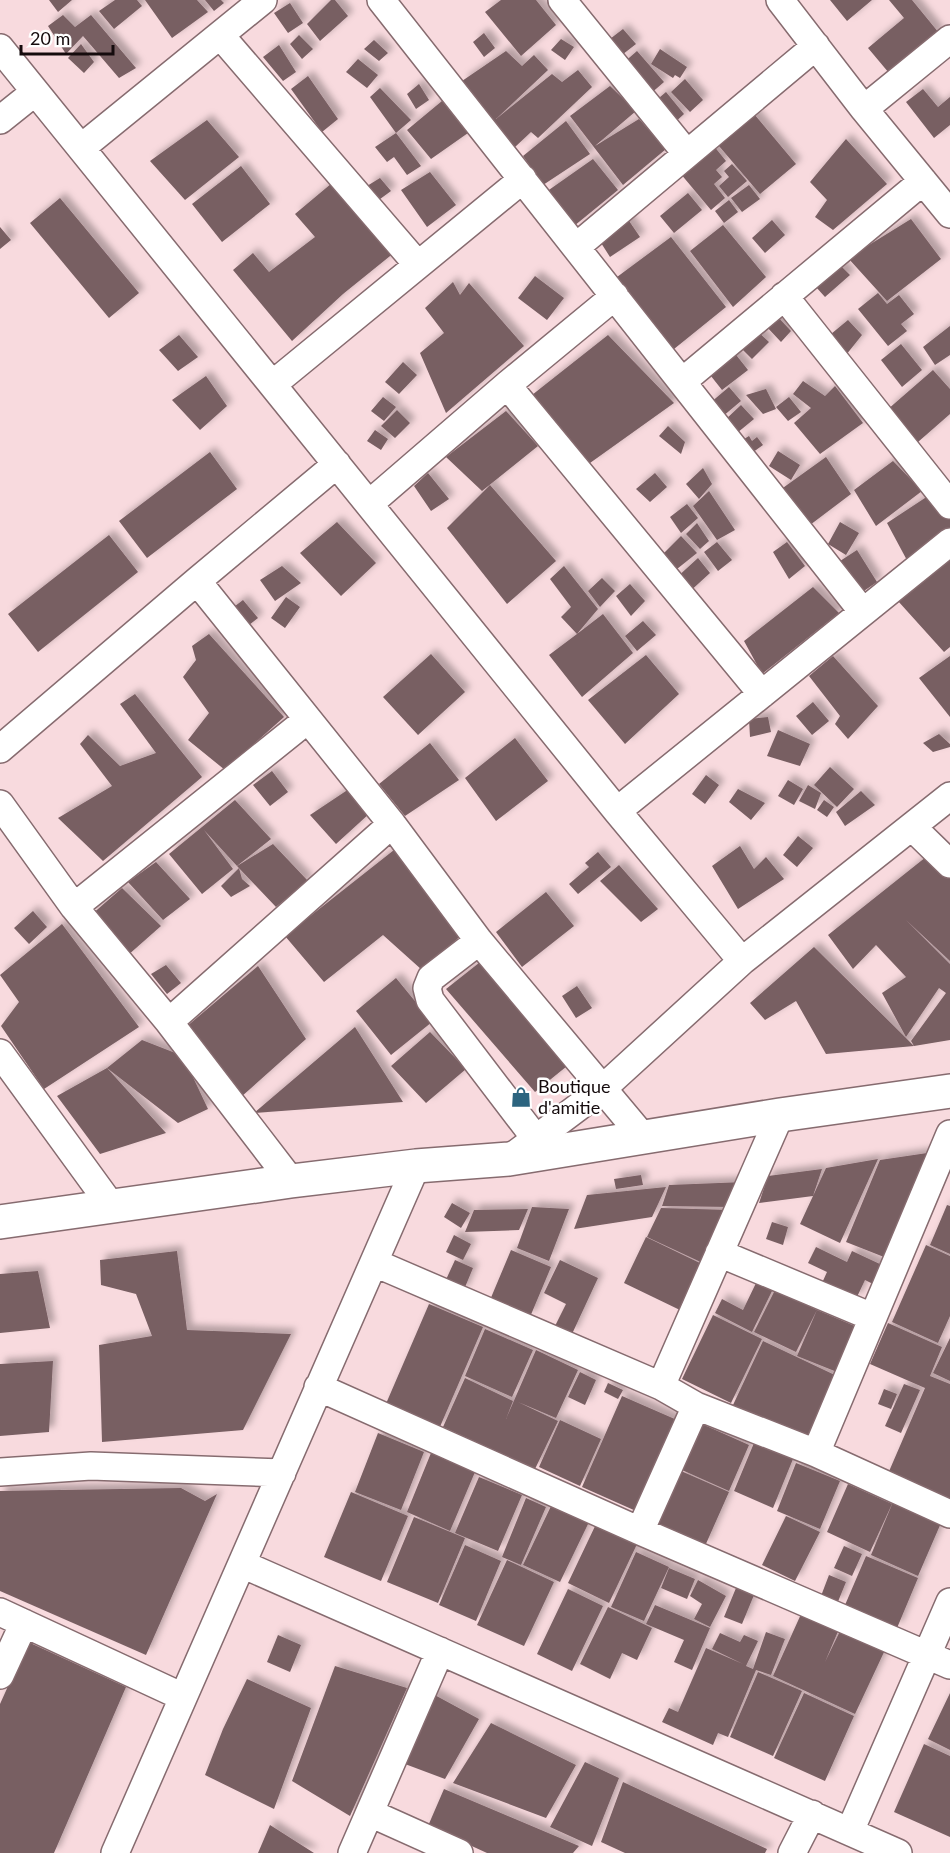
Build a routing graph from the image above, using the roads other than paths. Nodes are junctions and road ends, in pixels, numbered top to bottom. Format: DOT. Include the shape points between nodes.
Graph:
graph roads {
  1 [pos="263,0"];
  2 [pos="381,0"];
  3 [pos="562,0"];
  4 [pos="780,0"];
  5 [pos="220,34"];
  6 [pos="950,39"];
  7 [pos="816,46"];
  8 [pos="0,48"];
  9 [pos="35,92"];
  10 [pos="864,109"];
  11 [pos="0,120"];
  12 [pos="81,148"];
  13 [pos="687,154"];
  14 [pos="523,179"];
  15 [pos="923,181"];
  16 [pos="950,214"];
  17 [pos="576,247"];
  18 [pos="417,265"];
  19 [pos="615,296"];
  20 [pos="784,296"];
  21 [pos="683,381"];
  22 [pos="273,384"];
  23 [pos="507,385"];
  24 [pos="337,464"];
  25 [pos="369,504"];
  26 [pos="950,505"];
  27 [pos="950,542"];
  28 [pos="196,581"];
  29 [pos="863,612"];
  30 [pos="762,694"];
  31 [pos="307,720"];
  32 [pos="0,749"];
  33 [pos="950,796"];
  34 [pos="0,804"];
  35 [pos="617,811"];
  36 [pos="392,824"];
  37 [pos="912,827"];
  38 [pos="950,864"];
  39 [pos="74,907"];
  40 [pos="479,941"];
  41 [pos="742,961"];
  42 [pos="169,1022"];
  43 [pos="0,1053"];
  44 [pos="601,1090"];
  45 [pos="950,1091"];
  46 [pos="780,1115"];
  47 [pos="950,1134"];
  48 [pos="642,1137"];
  49 [pos="536,1139"];
  50 [pos="509,1159"];
  51 [pos="416,1166"];
  52 [pos="291,1181"];
  53 [pos="112,1207"];
  54 [pos="0,1222"];
  55 [pos="718,1253"];
  56 [pos="375,1263"];
  57 [pos="872,1317"];
  58 [pos="661,1386"];
  59 [pos="318,1387"];
  60 [pos="696,1406"];
  61 [pos="816,1453"];
  62 [pos="0,1473"];
  63 [pos="282,1473"];
  64 [pos="950,1514"];
  65 [pos="640,1532"];
  66 [pos="242,1564"];
  67 [pos="950,1602"];
  68 [pos="12,1617"];
  69 [pos="440,1651"];
  70 [pos="938,1660"];
  71 [pos="0,1675"];
  72 [pos="183,1697"];
  73 [pos="370,1813"];
  74 [pos="812,1814"];
  75 [pos="850,1831"];
  76 [pos="114,1853"];
  77 [pos="352,1853"];
  78 [pos="459,1853"];
  79 [pos="792,1853"];
  80 [pos="898,1853"];
  1 -- 5 [label="street"];
  2 -- 14 [label="street"];
  3 -- 13 [label="street"];
  4 -- 7 [label="street"];
  5 -- 12 [label="street"];
  5 -- 18 [label="street"];
  6 -- 10 [label="street"];
  7 -- 10 [label="street"];
  7 -- 13 [label="street"];
  8 -- 9 [label="street"];
  9 -- 11 [label="street"];
  9 -- 12 [label="street"];
  10 -- 15 [label="street"];
  12 -- 22 [label="street"];
  13 -- 17 [label="street"];
  14 -- 17 [label="street"];
  14 -- 18 [label="street"];
  15 -- 16 [label="street"];
  15 -- 20 [label="street"];
  17 -- 19 [label="street"];
  18 -- 22 [label="street"];
  19 -- 21 [label="street"];
  19 -- 23 [label="street"];
  20 -- 21 [label="street"];
  20 -- 26 [label="street"];
  21 -- 29 [label="street"];
  22 -- 24 [label="street"];
  23 -- 25 [label="street"];
  23 -- 30 [label="street"];
  24 -- 25 [label="street"];
  24 -- 28 [label="street"];
  25 -- 35 [label="street"];
  27 -- 29 [label="street"];
  28 -- 31 [label="street"];
  28 -- 32 [label="street"];
  29 -- 30 [label="street"];
  30 -- 35 [label="street"];
  31 -- 36 [label="street"];
  31 -- 39 [label="street"];
  33 -- 37 [label="street"];
  34 -- 39 [label="street"];
  35 -- 41 [label="street"];
  36 -- 40 [label="street"];
  36 -- 42 [label="street"];
  37 -- 38 [label="street"];
  37 -- 41 [label="street"];
  39 -- 42 [label="street"];
  40 -- 44 [label="street"];
  40 -- 49 [label="street" via="431,978 427,988 430,1000"];
  41 -- 44 [label="street"];
  42 -- 52 [label="street"];
  43 -- 53 [label="street"];
  44 -- 48 [label="street"];
  44 -- 49 [label="street"];
  45 -- 46 [label="street"];
  46 -- 48 [label="street"];
  46 -- 55 [label="street"];
  47 -- 57 [label="street"];
  48 -- 50 [label="street"];
  49 -- 50 [label="street"];
  50 -- 51 [label="street"];
  51 -- 52 [label="street"];
  51 -- 56 [label="street"];
  52 -- 53 [label="street"];
  53 -- 54 [label="street"];
  55 -- 57 [label="street"];
  55 -- 58 [label="street"];
  56 -- 58 [label="street"];
  56 -- 59 [label="street"];
  57 -- 61 [label="street"];
  58 -- 60 [label="street"];
  59 -- 63 [label="street"];
  59 -- 65 [label="street"];
  60 -- 61 [label="street"];
  60 -- 65 [label="street"];
  61 -- 64 [label="street"];
  62 -- 63 [label="street" via="91,1466"];
  63 -- 66 [label="street"];
  65 -- 70 [label="street"];
  66 -- 69 [label="street"];
  66 -- 72 [label="street"];
  67 -- 70 [label="street"];
  68 -- 71 [label="street"];
  68 -- 72 [label="street"];
  69 -- 73 [label="street"];
  69 -- 74 [label="street"];
  70 -- 75 [label="street"];
  72 -- 76 [label="street"];
  73 -- 77 [label="street"];
  73 -- 78 [label="street"];
  74 -- 75 [label="street"];
  74 -- 79 [label="street"];
  75 -- 80 [label="street"];
}
